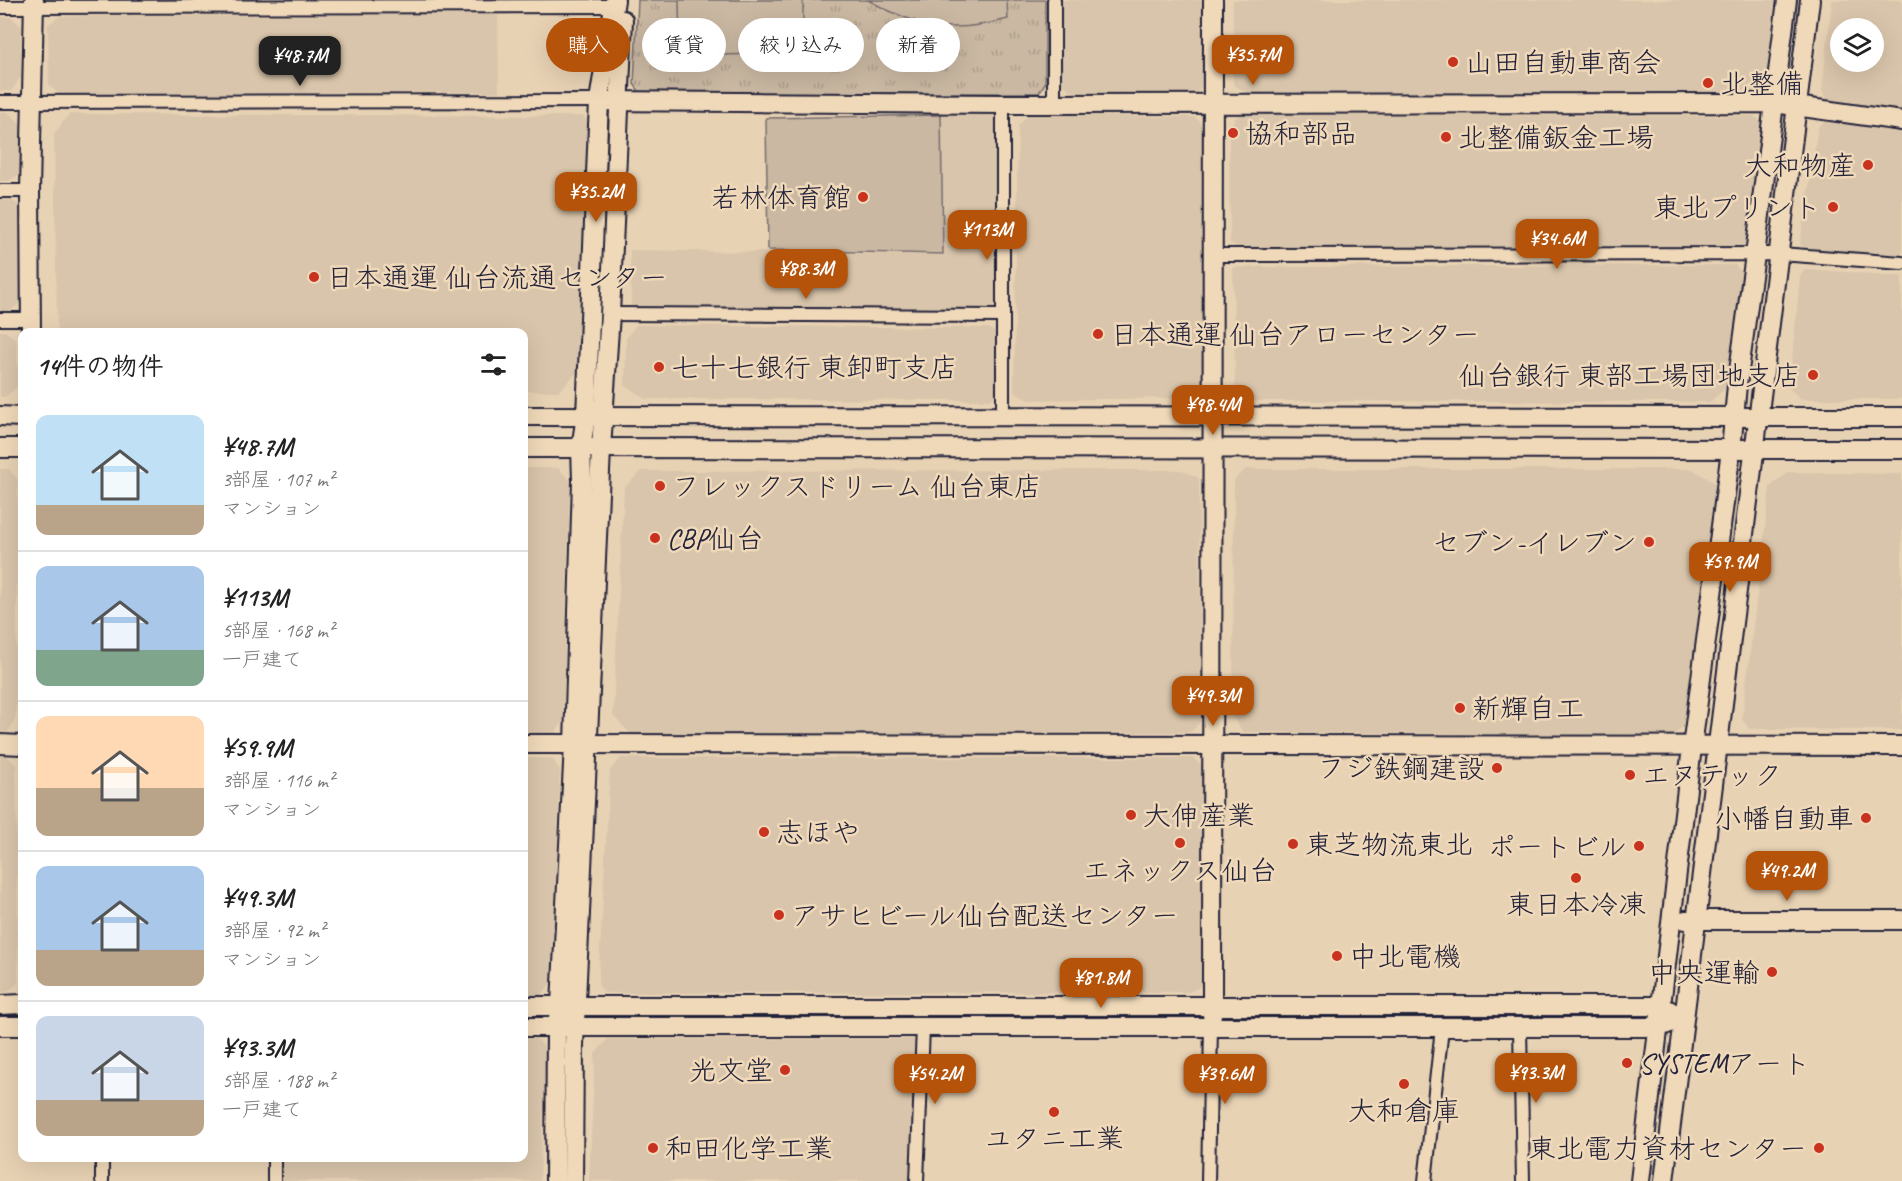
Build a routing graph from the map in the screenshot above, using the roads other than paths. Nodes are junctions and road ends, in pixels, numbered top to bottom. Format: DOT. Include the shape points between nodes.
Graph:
graph roads {
  1 [pos="1054,0"];
  2 [pos="1213,0"];
  3 [pos="1787,0"];
  4 [pos="1810,0"];
  5 [pos="618,2"];
  6 [pos="34,4"];
  7 [pos="0,7"];
  8 [pos="599,101"];
  9 [pos="0,102"];
  10 [pos="618,102"];
  11 [pos="32,103"];
  12 [pos="1774,103"];
  13 [pos="1003,104"];
  14 [pos="1054,104"];
  15 [pos="1212,104"];
  16 [pos="1797,105"];
  17 [pos="1902,121"];
  18 [pos="0,191"];
  19 [pos="30,191"];
  20 [pos="1780,254"];
  21 [pos="1213,255"];
  22 [pos="1755,255"];
  23 [pos="1902,263"];
  24 [pos="610,314"];
  25 [pos="1002,316"];
  26 [pos="0,319"];
  27 [pos="31,326"];
  28 [pos="0,416"];
  29 [pos="528,416"];
  30 [pos="595,416"];
  31 [pos="1733,416"];
  32 [pos="1758,416"];
  33 [pos="18,417"];
  34 [pos="1902,417"];
  35 [pos="1003,418"];
  36 [pos="1213,418"];
  37 [pos="0,448"];
  38 [pos="18,448"];
  39 [pos="528,448"];
  40 [pos="581,448"];
  41 [pos="601,448"];
  42 [pos="1212,449"];
  43 [pos="1755,449"];
  44 [pos="1902,449"];
  45 [pos="1731,450"];
  46 [pos="582,743"];
  47 [pos="0,744"];
  48 [pos="528,744"];
  49 [pos="18,745"];
  50 [pos="1212,745"];
  51 [pos="1902,746"];
  52 [pos="1692,747"];
  53 [pos="1717,747"];
  54 [pos="1696,920"];
  55 [pos="1902,920"];
  56 [pos="1672,921"];
  57 [pos="18,1004"];
  58 [pos="0,1005"];
  59 [pos="569,1005"];
  60 [pos="1212,1005"];
  61 [pos="528,1006"];
  62 [pos="1662,1006"];
  63 [pos="1683,1019"];
  64 [pos="0,1026"];
  65 [pos="18,1026"];
  66 [pos="575,1026"];
  67 [pos="528,1027"];
  68 [pos="556,1027"];
  69 [pos="923,1027"];
  70 [pos="1211,1027"];
  71 [pos="1659,1027"];
  72 [pos="1442,1028"];
  73 [pos="1520,1028"];
  74 [pos="102,1162"];
  75 [pos="274,1162"];
  76 [pos="102,1181"];
  77 [pos="274,1181"];
  78 [pos="555,1181"];
  79 [pos="573,1181"];
  80 [pos="917,1181"];
  81 [pos="1208,1181"];
  82 [pos="1425,1181"];
  83 [pos="1523,1181"];
  84 [pos="1640,1181"];
  85 [pos="1664,1181"];
  1 -- 14 [label="street"];
  2 -- 15 [label="street"];
  3 -- 12 [label="street"];
  4 -- 16 [label="street"];
  5 -- 6 [label="street"];
  5 -- 8 [label="street"];
  5 -- 10 [label="street"];
  6 -- 7 [label="street"];
  6 -- 11 [label="street"];
  8 -- 10 [label="street"];
  8 -- 11 [label="street"];
  8 -- 30 [label="street"];
  9 -- 11 [label="street"];
  10 -- 13 [label="street"];
  10 -- 24 [label="street"];
  11 -- 19 [label="street"];
  12 -- 15 [label="street"];
  12 -- 16 [label="street"];
  12 -- 22 [label="street"];
  13 -- 14 [label="street"];
  13 -- 25 [label="street"];
  14 -- 15 [label="street"];
  15 -- 21 [label="street"];
  16 -- 17 [label="street"];
  16 -- 20 [label="street"];
  18 -- 19 [label="street"];
  19 -- 27 [label="street"];
  20 -- 22 [label="street"];
  20 -- 23 [label="street"];
  20 -- 32 [label="street"];
  21 -- 22 [label="street"];
  21 -- 36 [label="street"];
  22 -- 31 [label="street"];
  24 -- 25 [label="street"];
  24 -- 30 [label="street"];
  25 -- 35 [label="street"];
  26 -- 27 [label="street"];
  28 -- 33 [label="street"];
  29 -- 30 [label="street"];
  30 -- 35 [label="street"];
  30 -- 40 [label="street"];
  30 -- 41 [label="street"];
  31 -- 32 [label="street"];
  31 -- 36 [label="street"];
  31 -- 45 [label="street"];
  32 -- 34 [label="street"];
  32 -- 43 [label="street"];
  35 -- 36 [label="street"];
  36 -- 42 [label="street"];
  37 -- 38 [label="street"];
  39 -- 40 [label="street"];
  40 -- 41 [label="street"];
  40 -- 46 [label="street"];
  41 -- 42 [label="street"];
  41 -- 46 [label="street"];
  42 -- 45 [label="street"];
  42 -- 50 [label="street"];
  43 -- 44 [label="street"];
  43 -- 45 [label="street"];
  43 -- 53 [label="street"];
  45 -- 52 [label="street"];
  46 -- 48 [label="street"];
  46 -- 50 [label="street"];
  46 -- 59 [label="street"];
  47 -- 49 [label="street"];
  50 -- 52 [label="street"];
  50 -- 60 [label="street"];
  51 -- 53 [label="street"];
  52 -- 53 [label="street"];
  52 -- 56 [label="street"];
  53 -- 54 [label="street"];
  54 -- 55 [label="street"];
  54 -- 56 [label="street"];
  54 -- 63 [label="street"];
  56 -- 62 [label="street"];
  57 -- 58 [label="street"];
  59 -- 60 [label="street"];
  59 -- 61 [label="street"];
  59 -- 66 [label="street"];
  59 -- 68 [label="street"];
  60 -- 62 [label="street"];
  60 -- 70 [label="street"];
  62 -- 63 [label="street"];
  62 -- 71 [label="street"];
  63 -- 71 [label="street"];
  63 -- 85 [label="street"];
  64 -- 65 [label="street"];
  66 -- 68 [label="street"];
  66 -- 69 [label="street"];
  66 -- 79 [label="street"];
  67 -- 68 [label="street"];
  68 -- 78 [label="street"];
  69 -- 70 [label="street"];
  69 -- 80 [label="street"];
  70 -- 72 [label="street"];
  70 -- 81 [label="street"];
  71 -- 73 [label="street"];
  71 -- 84 [label="street"];
  72 -- 73 [label="street"];
  72 -- 82 [label="street"];
  73 -- 83 [label="street"];
  74 -- 76 [label="street"];
  75 -- 77 [label="street"];
}
